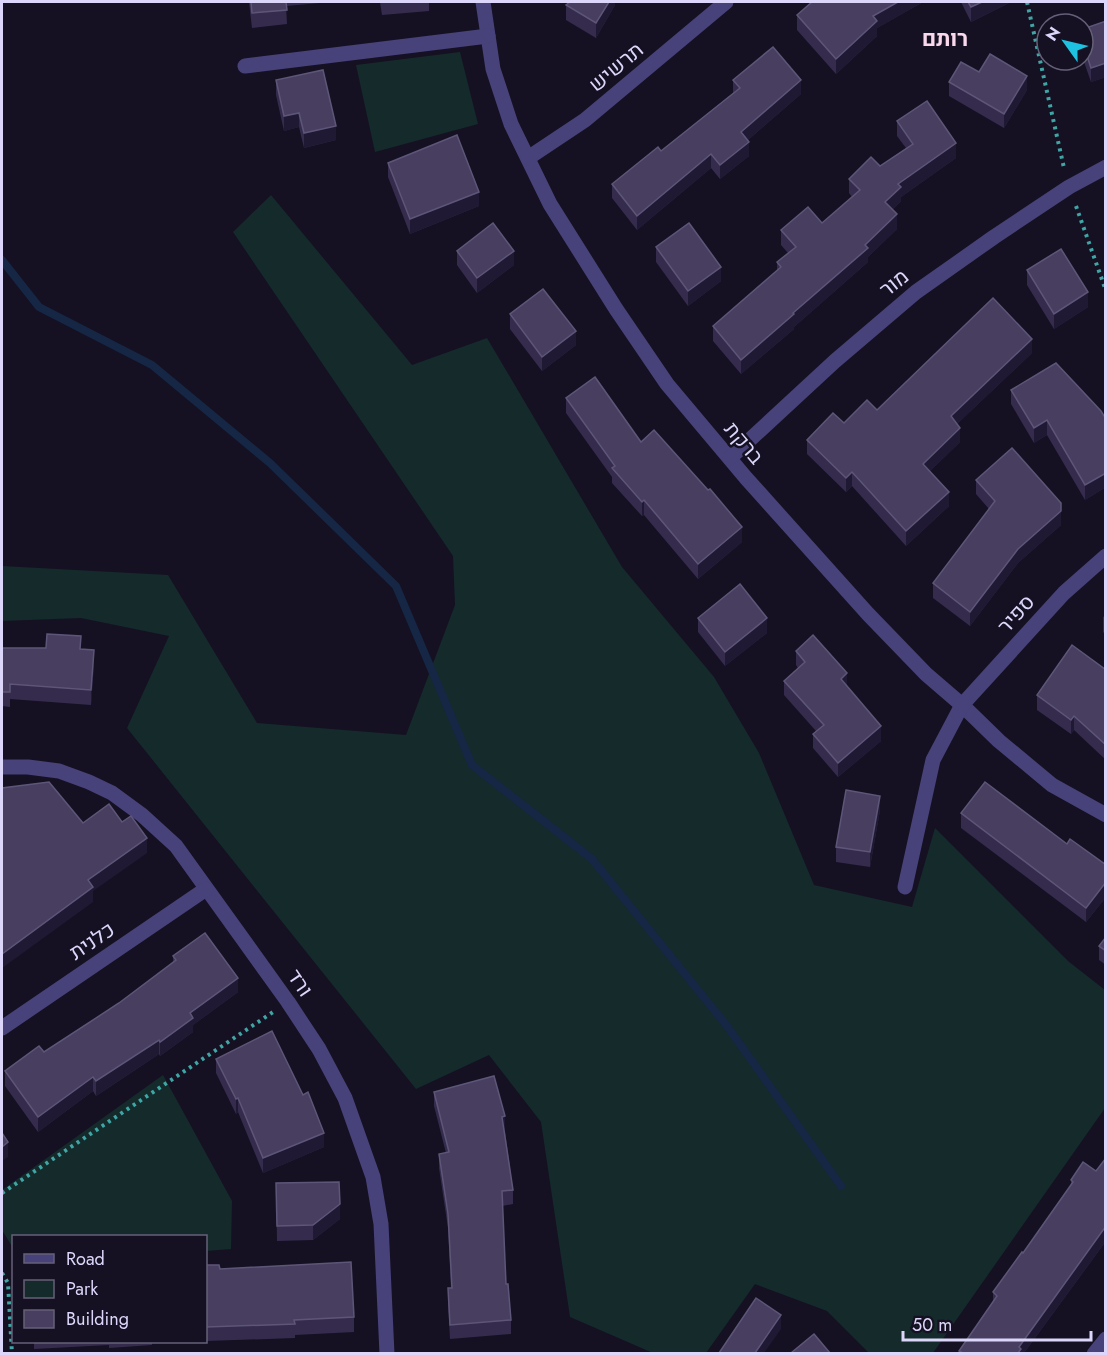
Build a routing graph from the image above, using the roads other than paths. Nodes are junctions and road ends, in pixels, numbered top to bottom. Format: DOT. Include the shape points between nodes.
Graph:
graph roads {
  1 [pos="483,2"];
  2 [pos="726,2"];
  3 [pos="488,36"];
  4 [pos="245,66"];
  5 [pos="528,158"];
  6 [pos="1106,167"];
  7 [pos="730,458"];
  8 [pos="1106,556"];
  9 [pos="962,705"];
  10 [pos="2,767"];
  11 [pos="1106,815"];
  12 [pos="905,887"];
  13 [pos="206,889"];
  14 [pos="2,1028"];
  15 [pos="1106,1339"];
  16 [pos="387,1353"];
  17 [pos="1094,1353"];
  1 -- 3 [label="street, ברקת"];
  2 -- 5 [label="street, תרשיש" via="585,120"];
  3 -- 4 [label="street"];
  3 -- 5 [label="street, ברקת" via="493,69 511,124"];
  5 -- 7 [label="street, ברקת" via="550,204 628,328 666,384"];
  6 -- 7 [label="street, מור" via="1069,187 916,292"];
  7 -- 9 [label="street, ברקת" via="875,621"];
  8 -- 9 [label="street, ספיר" via="1064,593"];
  9 -- 11 [label="street, ברקת" via="1052,784"];
  9 -- 12 [label="street, ספיר" via="933,760"];
  10 -- 13 [label="street, ורד" via="59,771 112,793 176,846"];
  13 -- 14 [label="street, כלנית"];
  13 -- 16 [label="street, ורד" via="288,1002 345,1098 373,1177 381,1224"];
  15 -- 17 [label="street"];
}
